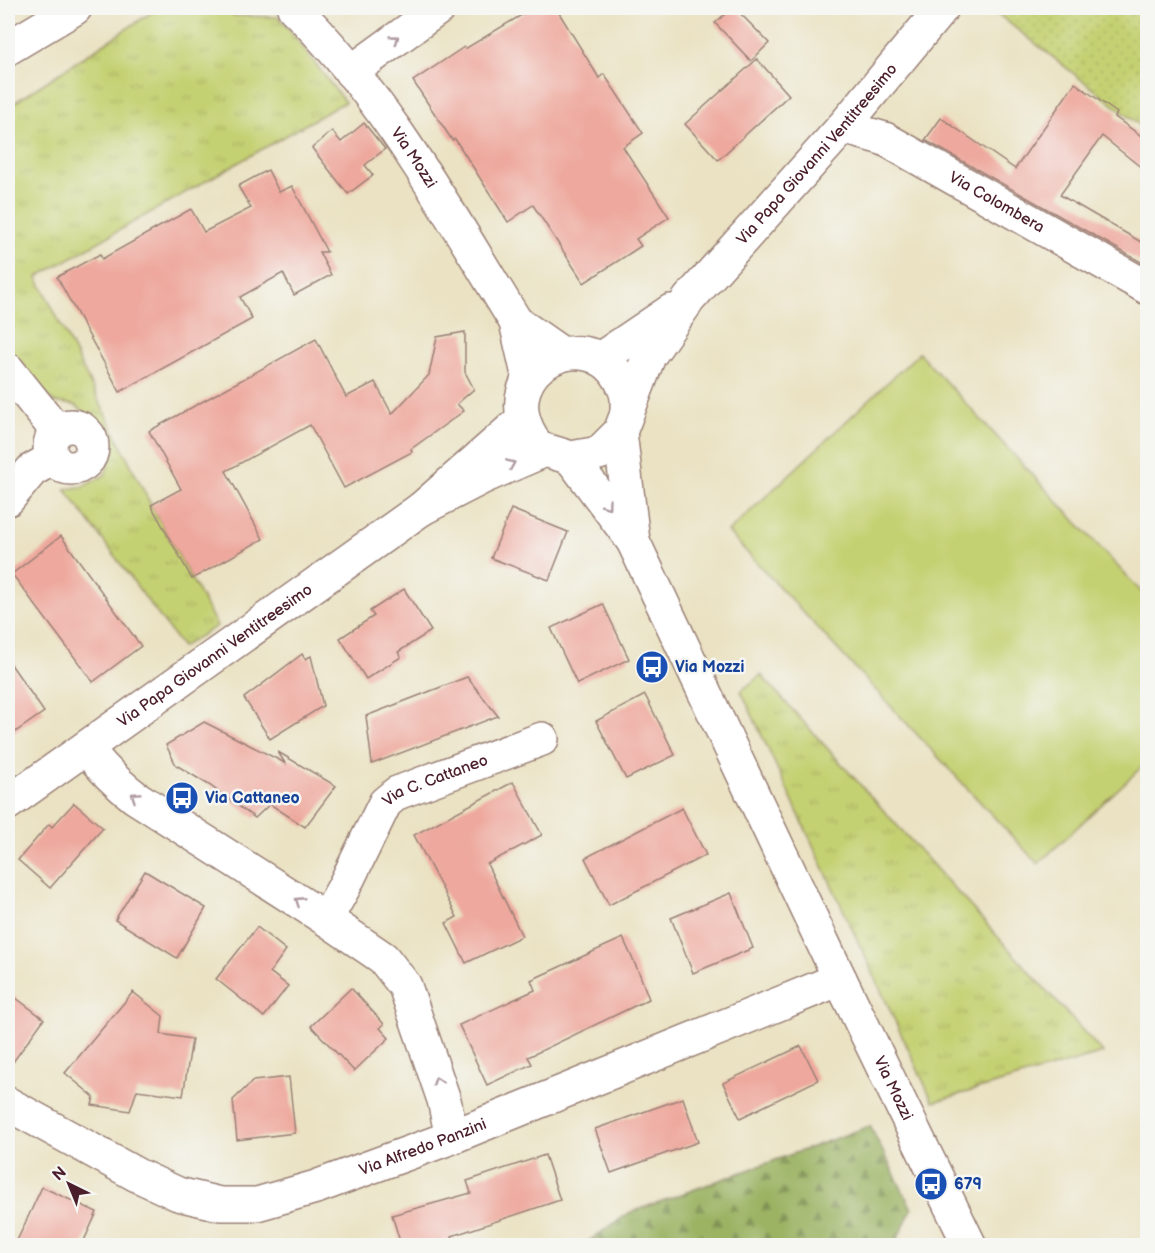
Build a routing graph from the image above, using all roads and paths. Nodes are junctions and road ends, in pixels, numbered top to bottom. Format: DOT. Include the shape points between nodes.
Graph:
graph roads {
  1 [pos="75,8"];
  2 [pos="294,8"];
  3 [pos="439,8"];
  4 [pos="942,8"];
  5 [pos="8,48"];
  6 [pos="351,72"];
  7 [pos="843,127"];
  8 [pos="1148,288"];
  9 [pos="689,299"];
  10 [pos="516,322"];
  11 [pos="562,354"];
  12 [pos="600,359"];
  13 [pos="8,370"];
  14 [pos="529,379"];
  15 [pos="523,419"];
  16 [pos="624,423"];
  17 [pos="558,454"];
  18 [pos="8,499"];
  19 [pos="421,509"];
  20 [pos="633,541"];
  21 [pos="542,739"];
  22 [pos="86,748"];
  23 [pos="8,803"];
  24 [pos="326,919"];
  25 [pos="840,979"];
  26 [pos="8,1104"];
  27 [pos="452,1137"];
  28 [pos="970,1245"];
  1 -- 5 [label="street"];
  2 -- 6 [label="street, Via Mozzi"];
  6 -- 3 [label="street, one-way"];
  4 -- 7 [label="street, Via Papa Giovanni Ventitreesimo"];
  6 -- 10 [label="street, Via Mozzi" via="408,148"];
  7 -- 8 [label="street, Via Colombera" via="885,139"];
  7 -- 9 [label="street, Via Papa Giovanni Ventitreesimo"];
  9 -- 12 [label="street, Via Papa Giovanni Ventitreesimo"];
  9 -- 16 [label="street, Via Papa Giovanni Ventitreesimo" via="649,356"];
  10 -- 11 [label="street"];
  10 -- 14 [label="street"];
  11 -- 12 [label="street" via="581,353"];
  11 -- 14 [label="street" via="542,364"];
  12 -- 16 [label="street" via="616,372 626,392"];
  13 -- 18 [label="street" via="55,445"];
  14 -- 15 [label="street" via="523,393"];
  15 -- 17 [label="street" via="531,437"];
  15 -- 19 [label="street, Via Papa Giovanni Ventitreesimo"];
  16 -- 17 [label="street, Via Papa Giovanni Ventitreesimo" via="599,453"];
  16 -- 20 [label="street"];
  19 -- 17 [label="street, Via Papa Giovanni Ventitreesimo, one-way" via="483,477"];
  17 -- 20 [label="street, one-way"];
  19 -- 22 [label="street, Via Papa Giovanni Ventitreesimo"];
  20 -- 25 [label="street, Via Mozzi"];
  21 -- 24 [label="street, Via C. Cattaneo" via="397,793 385,803"];
  22 -- 23 [label="street, Via Papa Giovanni Ventitreesimo"];
  24 -- 22 [label="street, one-way" via="135,797 109,776"];
  27 -- 24 [label="street, one-way" via="405,986 383,958"];
  25 -- 27 [label="street, Via Alfredo Panzini"];
  25 -- 28 [label="street, Via Mozzi"];
  26 -- 27 [label="street, Via Alfredo Panzini" via="137,1175 178,1194 220,1204 257,1204 316,1187"];
}
